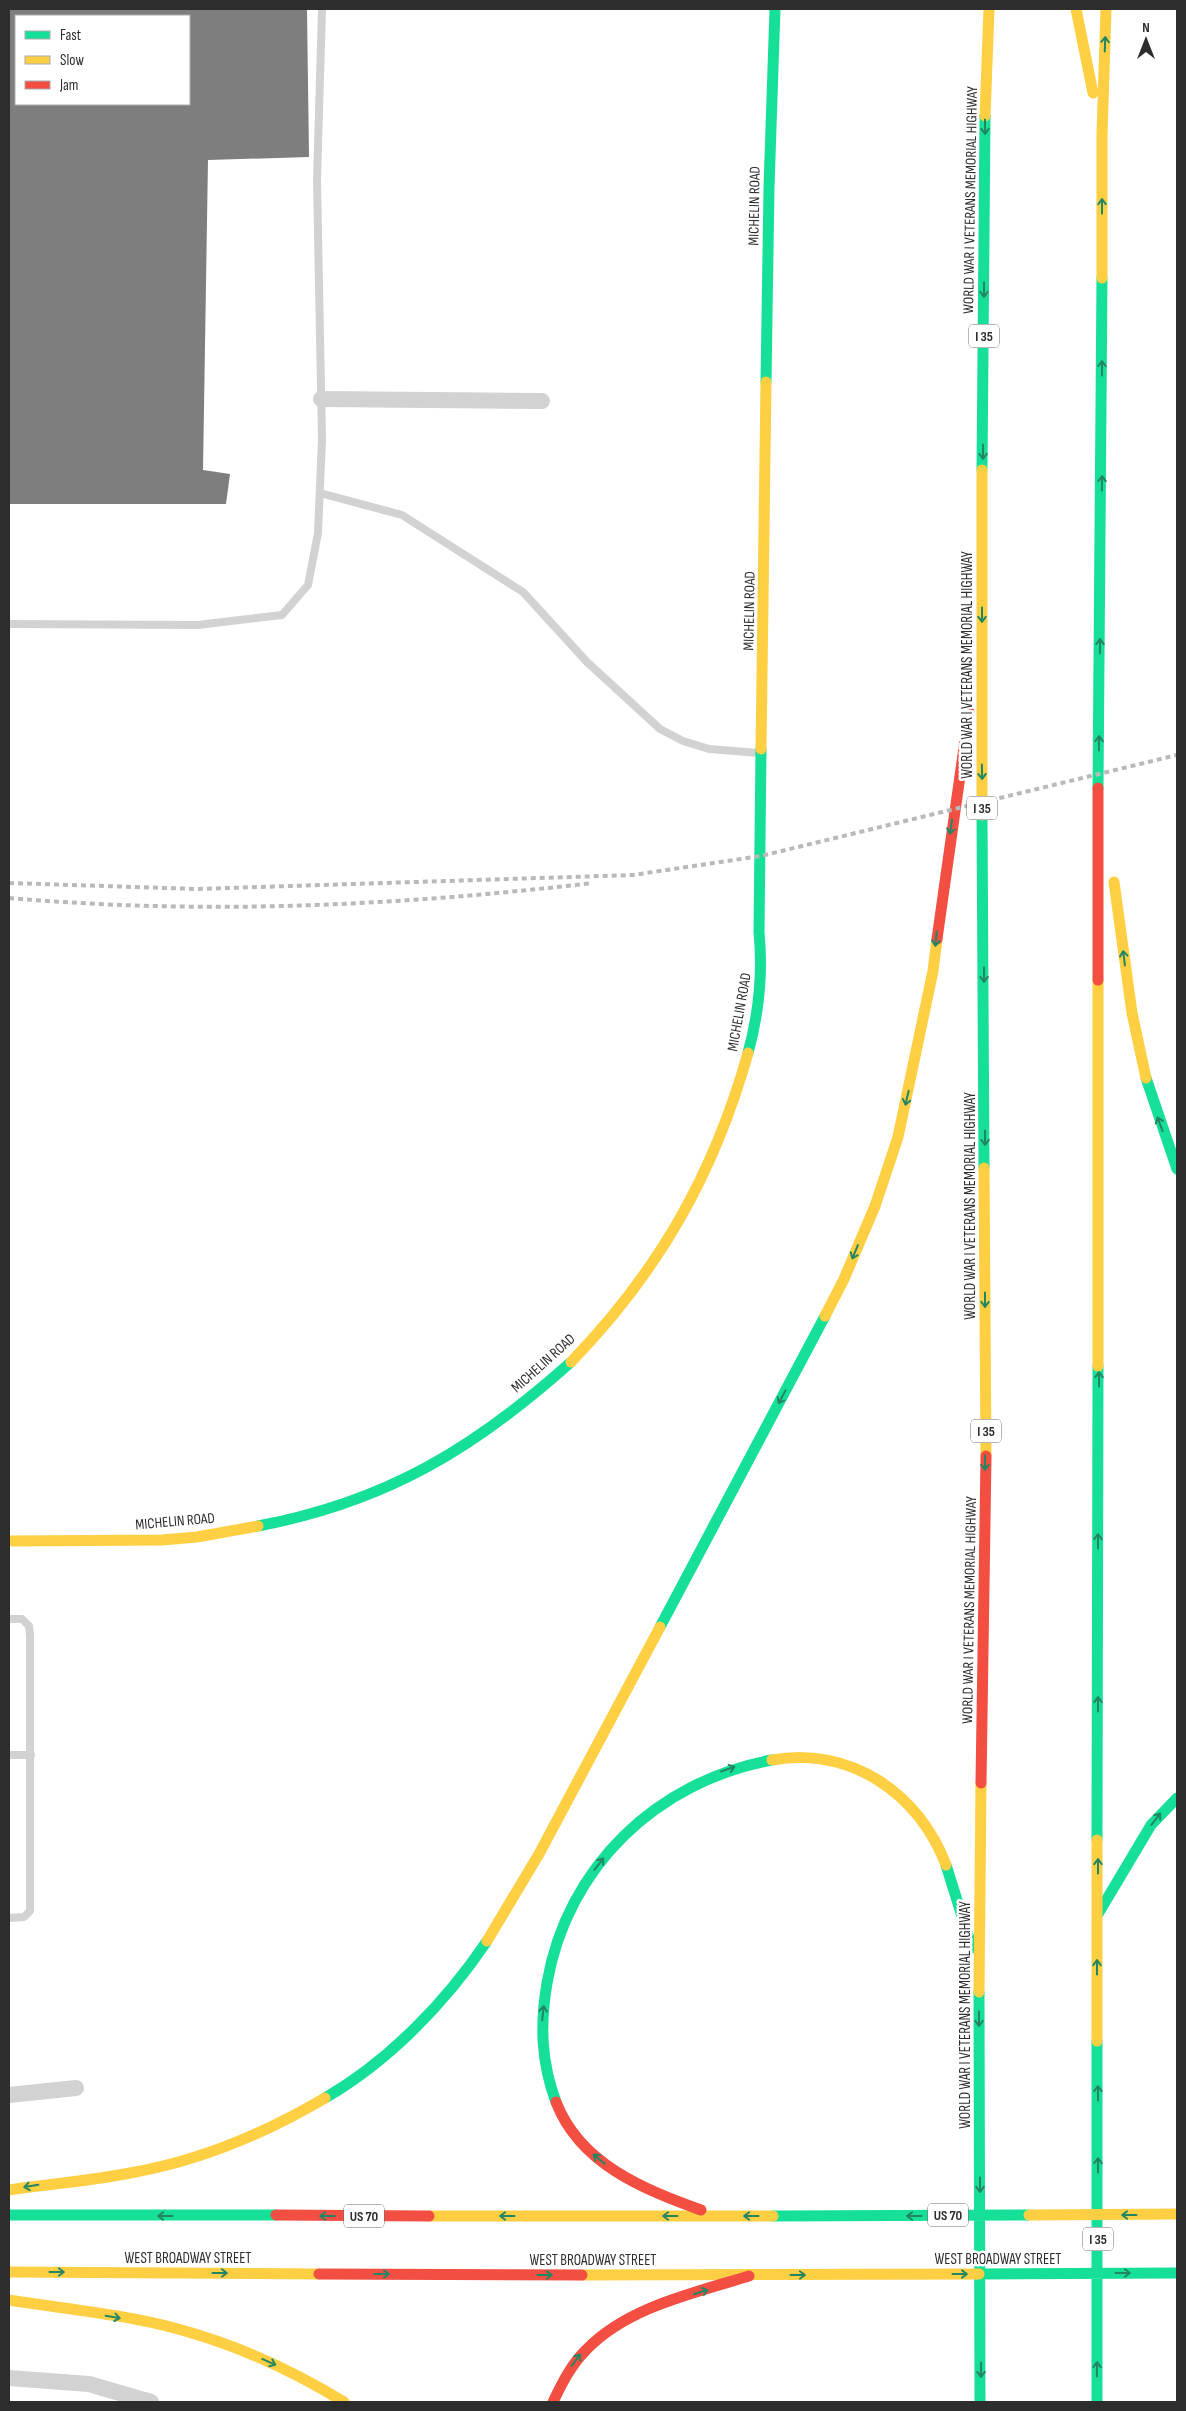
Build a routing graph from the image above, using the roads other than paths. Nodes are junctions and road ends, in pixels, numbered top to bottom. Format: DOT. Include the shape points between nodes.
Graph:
graph roads {
  1 [pos="322,9"];
  2 [pos="775,9"];
  3 [pos="989,9"];
  4 [pos="1076,9"];
  5 [pos="1106,9"];
  6 [pos="1000,28"];
  7 [pos="985,104"];
  8 [pos="1102,135"];
  9 [pos="322,399"];
  10 [pos="542,402"];
  11 [pos="320,493"];
  12 [pos="9,624"];
  13 [pos="981,662"];
  14 [pos="762,753"];
  15 [pos="1113,875"];
  16 [pos="1177,1169"];
  17 [pos="9,1541"];
  18 [pos="9,1619"];
  19 [pos="9,1755"];
  20 [pos="31,1755"];
  21 [pos="1177,1798"];
  22 [pos="1098,1915"];
  23 [pos="9,1918"];
  24 [pos="979,1970"];
  25 [pos="76,2088"];
  26 [pos="9,2095"];
  27 [pos="9,2190"];
  28 [pos="1177,2214"];
  29 [pos="9,2215"];
  30 [pos="718,2216"];
  31 [pos="9,2272"];
  32 [pos="1177,2273"];
  33 [pos="749,2276"];
  34 [pos="9,2300"];
  35 [pos="9,2378"];
  36 [pos="151,2402"];
  37 [pos="344,2402"];
  38 [pos="553,2402"];
  39 [pos="980,2402"];
  40 [pos="1097,2402"];
  1 -- 9 [label="lane" via="317,180"];
  2 -- 14 [label="main road, MICHELIN ROAD" via="769,186"];
  3 -- 7 [label="main road, WORLD WAR I VETERANS MEMORIAL HIGHWAY / I 35"];
  4 -- 8 [label="main road"];
  8 -- 5 [label="main road, I 35, one-way"];
  6 -- 7 [label="main road"];
  7 -- 13 [label="main road, WORLD WAR I VETERANS MEMORIAL HIGHWAY / I 35, one-way"];
  22 -- 8 [label="main road, I 35, one-way" via="1105,856 1098,792"];
  9 -- 10 [label="street"];
  9 -- 11 [label="lane"];
  11 -- 12 [label="lane" via="318,533 308,585 282,615 198,625"];
  11 -- 14 [label="lane" via="402,515 523,592 587,662 660,729 709,749"];
  13 -- 24 [label="main road, WORLD WAR I VETERANS MEMORIAL HIGHWAY / I 35, one-way" via="986,1431"];
  13 -- 27 [label="main road, one-way" via="966,727 933,971 898,1137 875,1206 844,1279 540,1854 504,1915 472,1963 436,2006 362,2074 320,2102 242,2142 147,2170"];
  14 -- 17 [label="main road, MICHELIN ROAD" via="760,932 764,952 742,1074 725,1127 692,1198 648,1269 601,1329 556,1375 503,1419 448,1455 360,1499 287,1520 185,1538"];
  16 -- 15 [label="main road, one-way" via="1140,1056 1130,1006"];
  18 -- 20 [label="lane" via="22,1620 29,1626"];
  19 -- 20 [label="lane"];
  20 -- 23 [label="lane" via="30,1911 24,1917"];
  22 -- 21 [label="main road, one-way" via="1151,1825"];
  40 -- 22 [label="main road, I 35, one-way"];
  30 -- 24 [label="main road, one-way" via="639,2187 612,2170 589,2151 570,2125 547,2076 542,2022 552,1955 586,1880 637,1823 674,1795 711,1775 746,1763 774,1758 818,1758 838,1761 880,1778 916,1810 935,1837"];
  24 -- 39 [label="main road, WORLD WAR I VETERANS MEMORIAL HIGHWAY / I 35, one-way"];
  25 -- 26 [label="street"];
  28 -- 30 [label="main road, US 70, one-way"];
  30 -- 29 [label="main road, US 70, one-way"];
  31 -- 33 [label="main road, WEST BROADWAY STREET, one-way"];
  33 -- 32 [label="main road, WEST BROADWAY STREET, one-way"];
  38 -- 33 [label="main road, one-way" via="578,2356 602,2334 634,2314"];
  34 -- 37 [label="main road, one-way" via="149,2322 199,2335 284,2369"];
  35 -- 36 [label="street" via="89,2384"];
}
